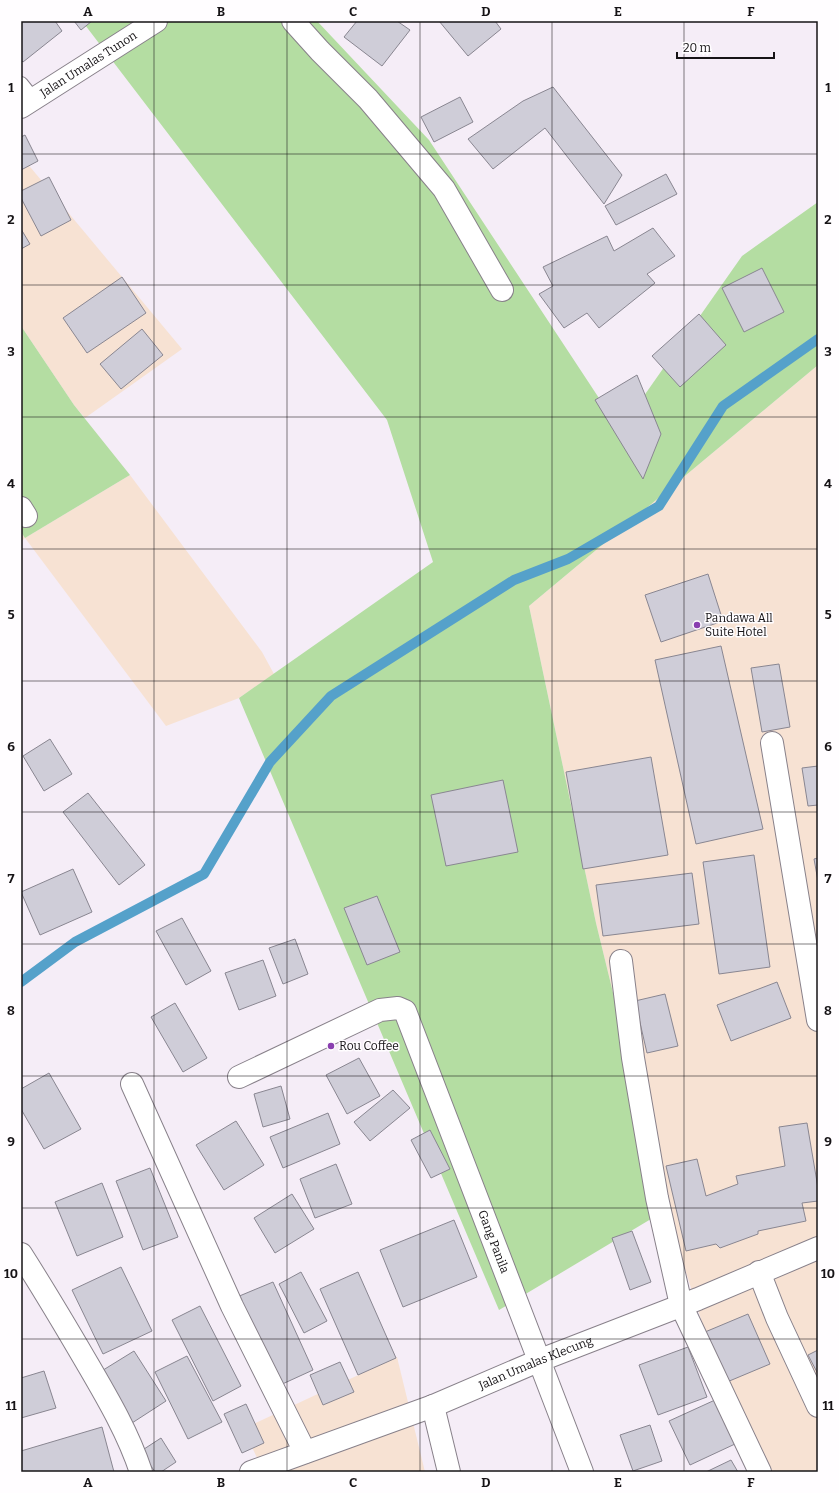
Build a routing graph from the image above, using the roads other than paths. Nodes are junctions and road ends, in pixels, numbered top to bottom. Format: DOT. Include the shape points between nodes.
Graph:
graph roads {
  1 [pos="156,21"];
  2 [pos="293,21"];
  3 [pos="25,97"];
  4 [pos="502,290"];
  5 [pos="772,743"];
  6 [pos="621,961"];
  7 [pos="818,1020"];
  8 [pos="239,1077"];
  9 [pos="132,1084"];
  10 [pos="818,1248"];
  11 [pos="21,1254"];
  12 [pos="759,1272"];
  13 [pos="681,1305"];
  14 [pos="538,1361"];
  15 [pos="433,1406"];
  16 [pos="818,1406"];
  17 [pos="302,1460"];
  18 [pos="141,1472"];
  19 [pos="251,1472"];
  20 [pos="449,1472"];
  21 [pos="582,1472"];
  22 [pos="760,1472"];
  1 -- 3 [label="street, Jalan Umalas Tunon"];
  2 -- 4 [label="street" via="368,99 444,189"];
  5 -- 7 [label="street"];
  6 -- 13 [label="street" via="657,1198"];
  8 -- 14 [label="street, Gang Panila" via="380,1010 398,1008 405,1011"];
  9 -- 17 [label="street"];
  10 -- 12 [label="street, Jalan Umalas Klecung"];
  11 -- 18 [label="street" via="112,1406 128,1437"];
  12 -- 13 [label="street, Jalan Umalas Klecung"];
  12 -- 16 [label="street" via="777,1318"];
  13 -- 14 [label="street, Jalan Umalas Klecung"];
  13 -- 22 [label="street"];
  14 -- 15 [label="street, Jalan Umalas Klecung"];
  14 -- 21 [label="street, Gang Panila"];
  15 -- 17 [label="street, Jalan Umalas Klecung"];
  15 -- 20 [label="street"];
  17 -- 19 [label="street, Jalan Umalas Klecung"];
}
